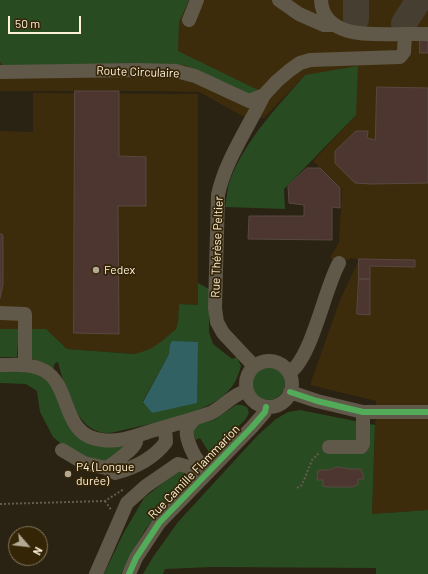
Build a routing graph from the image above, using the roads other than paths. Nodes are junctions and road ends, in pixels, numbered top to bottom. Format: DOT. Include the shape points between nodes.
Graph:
graph roads {
  1 [pos="197,0"];
  2 [pos="278,0"];
  3 [pos="321,0"];
  4 [pos="188,20"];
  5 [pos="334,25"];
  6 [pos="404,34"];
  7 [pos="428,34"];
  8 [pos="0,72"];
  9 [pos="264,95"];
  10 [pos="339,263"];
  11 [pos="0,313"];
  12 [pos="25,364"];
  13 [pos="0,365"];
  14 [pos="254,366"];
  15 [pos="289,373"];
  16 [pos="246,391"];
  17 [pos="290,392"];
  18 [pos="266,407"];
  19 [pos="428,411"];
  20 [pos="363,412"];
  21 [pos="194,419"];
  22 [pos="165,427"];
  23 [pos="136,436"];
  24 [pos="329,447"];
  25 [pos="62,450"];
  26 [pos="219,460"];
  27 [pos="106,468"];
  28 [pos="201,479"];
  29 [pos="96,574"];
  30 [pos="129,574"];
  1 -- 4 [label="street"];
  2 -- 5 [label="street" via="299,14 324,25"];
  3 -- 5 [label="street" via="325,16"];
  5 -- 6 [label="street" via="344,30 368,34"];
  6 -- 7 [label="street"];
  6 -- 9 [label="street" via="404,52 400,58 319,60 300,63 277,80"];
  8 -- 9 [label="street, Route Circulaire" via="176,71 196,76 249,101"];
  9 -- 14 [label="street, Rue Thérèse Peltier" via="220,182 218,195 215,308 217,322 223,333"];
  10 -- 15 [label="street" via="332,274 302,358"];
  11 -- 12 [label="street" via="25,314"];
  12 -- 13 [label="street"];
  12 -- 23 [label="street" via="45,371 55,381 70,417 80,431 102,440"];
  14 -- 15 [label="street" via="260,362 273,361"];
  14 -- 16 [label="street" via="246,377"];
  15 -- 17 [label="street" via="292,379"];
  16 -- 18 [label="street" via="254,402"];
  16 -- 21 [label="street" via="238,393 211,413"];
  17 -- 18 [label="street" via="281,404"];
  17 -- 20 [label="street"];
  18 -- 26 [label="street, Rue Camille Flammarion" via="265,412 252,427"];
  19 -- 20 [label="street"];
  20 -- 24 [label="street" via="363,444 360,447"];
  21 -- 22 [label="street"];
  21 -- 26 [label="street" via="187,429 186,438 197,458 202,463 210,464"];
  22 -- 23 [label="street"];
  22 -- 27 [label="street" via="166,442 161,449 132,468 115,473"];
  23 -- 27 [label="street" via="137,442 133,447"];
  25 -- 27 [label="street" via="84,463"];
  26 -- 28 [label="street, Rue Camille Flammarion"];
  28 -- 29 [label="street" via="189,467 178,464 127,503"];
  28 -- 30 [label="street, Rue Camille Flammarion" via="159,523 136,558"];
}
